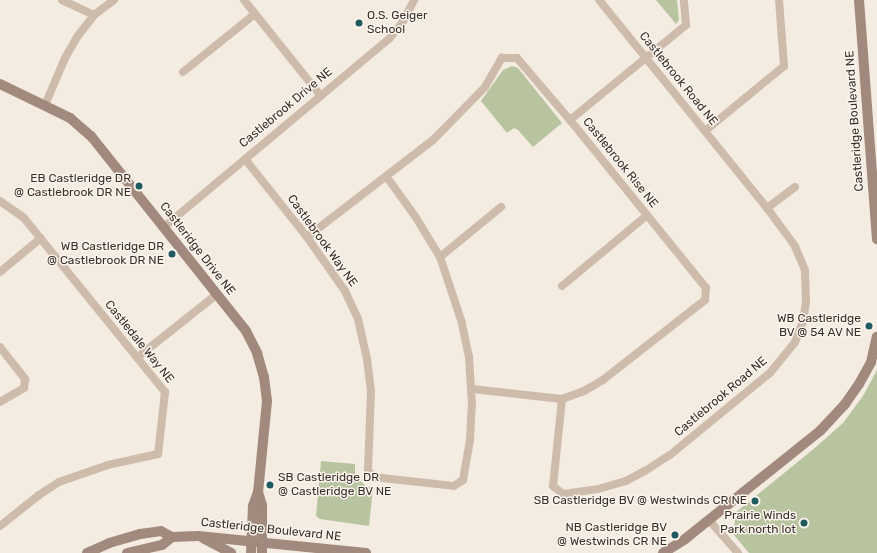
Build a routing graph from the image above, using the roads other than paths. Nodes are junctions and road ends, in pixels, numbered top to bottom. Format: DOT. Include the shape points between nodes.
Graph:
graph roads {
  1 [pos="62,0"];
  2 [pos="114,0"];
  3 [pos="244,0"];
  4 [pos="414,0"];
  5 [pos="599,0"];
  6 [pos="684,0"];
  7 [pos="779,0"];
  8 [pos="859,0"];
  9 [pos="255,14"];
  10 [pos="94,15"];
  11 [pos="645,57"];
  12 [pos="183,72"];
  13 [pos="0,84"];
  14 [pos="320,95"];
  15 [pos="45,105"];
  16 [pos="570,120"];
  17 [pos="705,131"];
  18 [pos="874,153"];
  19 [pos="245,159"];
  20 [pos="386,176"];
  21 [pos="795,187"];
  22 [pos="0,201"];
  23 [pos="502,207"];
  24 [pos="767,208"];
  25 [pos="646,216"];
  26 [pos="164,227"];
  27 [pos="41,238"];
  28 [pos="307,238"];
  29 [pos="877,239"];
  30 [pos="440,257"];
  31 [pos="0,272"];
  32 [pos="562,286"];
  33 [pos="216,295"];
  34 [pos="877,337"];
  35 [pos="0,347"];
  36 [pos="138,357"];
  37 [pos="472,389"];
  38 [pos="562,399"];
  39 [pos="0,402"];
  40 [pos="258,492"];
  41 [pos="709,520"];
  42 [pos="0,526"];
  43 [pos="198,536"];
  44 [pos="172,537"];
  45 [pos="251,540"];
  46 [pos="263,542"];
  47 [pos="87,553"];
  48 [pos="127,553"];
  49 [pos="231,553"];
  50 [pos="250,553"];
  51 [pos="262,553"];
  52 [pos="366,553"];
  53 [pos="663,553"];
  54 [pos="738,553"];
  1 -- 10 [label="street"];
  2 -- 10 [label="street"];
  3 -- 9 [label="street"];
  4 -- 14 [label="street, Castlebrook Drive NE" via="402,23 389,39"];
  5 -- 11 [label="street, Castlebrook Road NE"];
  6 -- 11 [label="street" via="686,25"];
  7 -- 17 [label="street" via="784,66"];
  8 -- 18 [label="street, Castleridge Boulevard NE"];
  9 -- 12 [label="street"];
  9 -- 14 [label="street"];
  10 -- 15 [label="street" via="65,58"];
  11 -- 16 [label="street"];
  11 -- 17 [label="street, Castlebrook Road NE"];
  13 -- 15 [label="street, Castleridge Drive NE"];
  14 -- 19 [label="street, Castlebrook Drive NE"];
  15 -- 26 [label="street, Castleridge Drive NE" via="70,118 91,136"];
  16 -- 20 [label="street, Castlebrook Rise NE" via="517,58 502,58 485,87 463,110 433,140"];
  16 -- 25 [label="street, Castlebrook Rise NE"];
  17 -- 24 [label="street, Castlebrook Road NE"];
  18 -- 29 [label="street, Castleridge Boulevard NE"];
  19 -- 26 [label="street, Castlebrook Drive NE"];
  19 -- 28 [label="street, Castlebrook Way NE"];
  20 -- 28 [label="street, Castlebrook Rise NE"];
  20 -- 30 [label="street, Castlebrook Way NE"];
  21 -- 24 [label="street"];
  22 -- 27 [label="street, Castledale Way NE" via="24,218"];
  23 -- 30 [label="street"];
  24 -- 38 [label="street, Castlebrook Road NE" via="795,246 805,270 806,301 803,321 795,342 770,374 670,455 645,471 626,481 598,489 563,494 553,486"];
  25 -- 32 [label="street"];
  25 -- 38 [label="street, Castlebrook Rise NE" via="706,288 705,300 603,380"];
  26 -- 33 [label="street, Castleridge Drive NE"];
  27 -- 31 [label="street"];
  27 -- 36 [label="street, Castledale Way NE"];
  28 -- 37 [label="street, Castlebrook Way NE" via="345,291 358,319 371,391 368,470 373,477 454,486 464,480 470,440"];
  30 -- 37 [label="street, Castlebrook Way NE" via="462,323"];
  33 -- 36 [label="street"];
  33 -- 40 [label="street, Castleridge Drive NE" via="246,331 257,353 264,377 267,401"];
  34 -- 41 [label="street" via="871,362 846,404 820,431"];
  35 -- 39 [label="street" via="25,379 24,388"];
  36 -- 42 [label="street, Castledale Way NE" via="166,392 158,454 108,465 59,482"];
  37 -- 38 [label="street, Castlebrook Rise NE"];
  40 -- 45 [label="street, Castleridge Drive NE" via="253,506"];
  40 -- 46 [label="street, Castleridge Drive NE" via="262,505"];
  41 -- 53 [label="street"];
  41 -- 54 [label="street"];
  43 -- 44 [label="street, Castleridge Boulevard NE"];
  43 -- 45 [label="street, Castleridge Boulevard NE"];
  43 -- 49 [label="street"];
  44 -- 47 [label="street, Castleridge Boulevard NE" via="161,531 140,534"];
  44 -- 48 [label="street, Castleridge Boulevard NE" via="162,545"];
  45 -- 46 [label="street, Castleridge Boulevard NE"];
  45 -- 50 [label="street, Castleridge Drive NE"];
  46 -- 51 [label="street, Castleridge Drive NE"];
  46 -- 52 [label="street, Castleridge Boulevard NE"];
}
